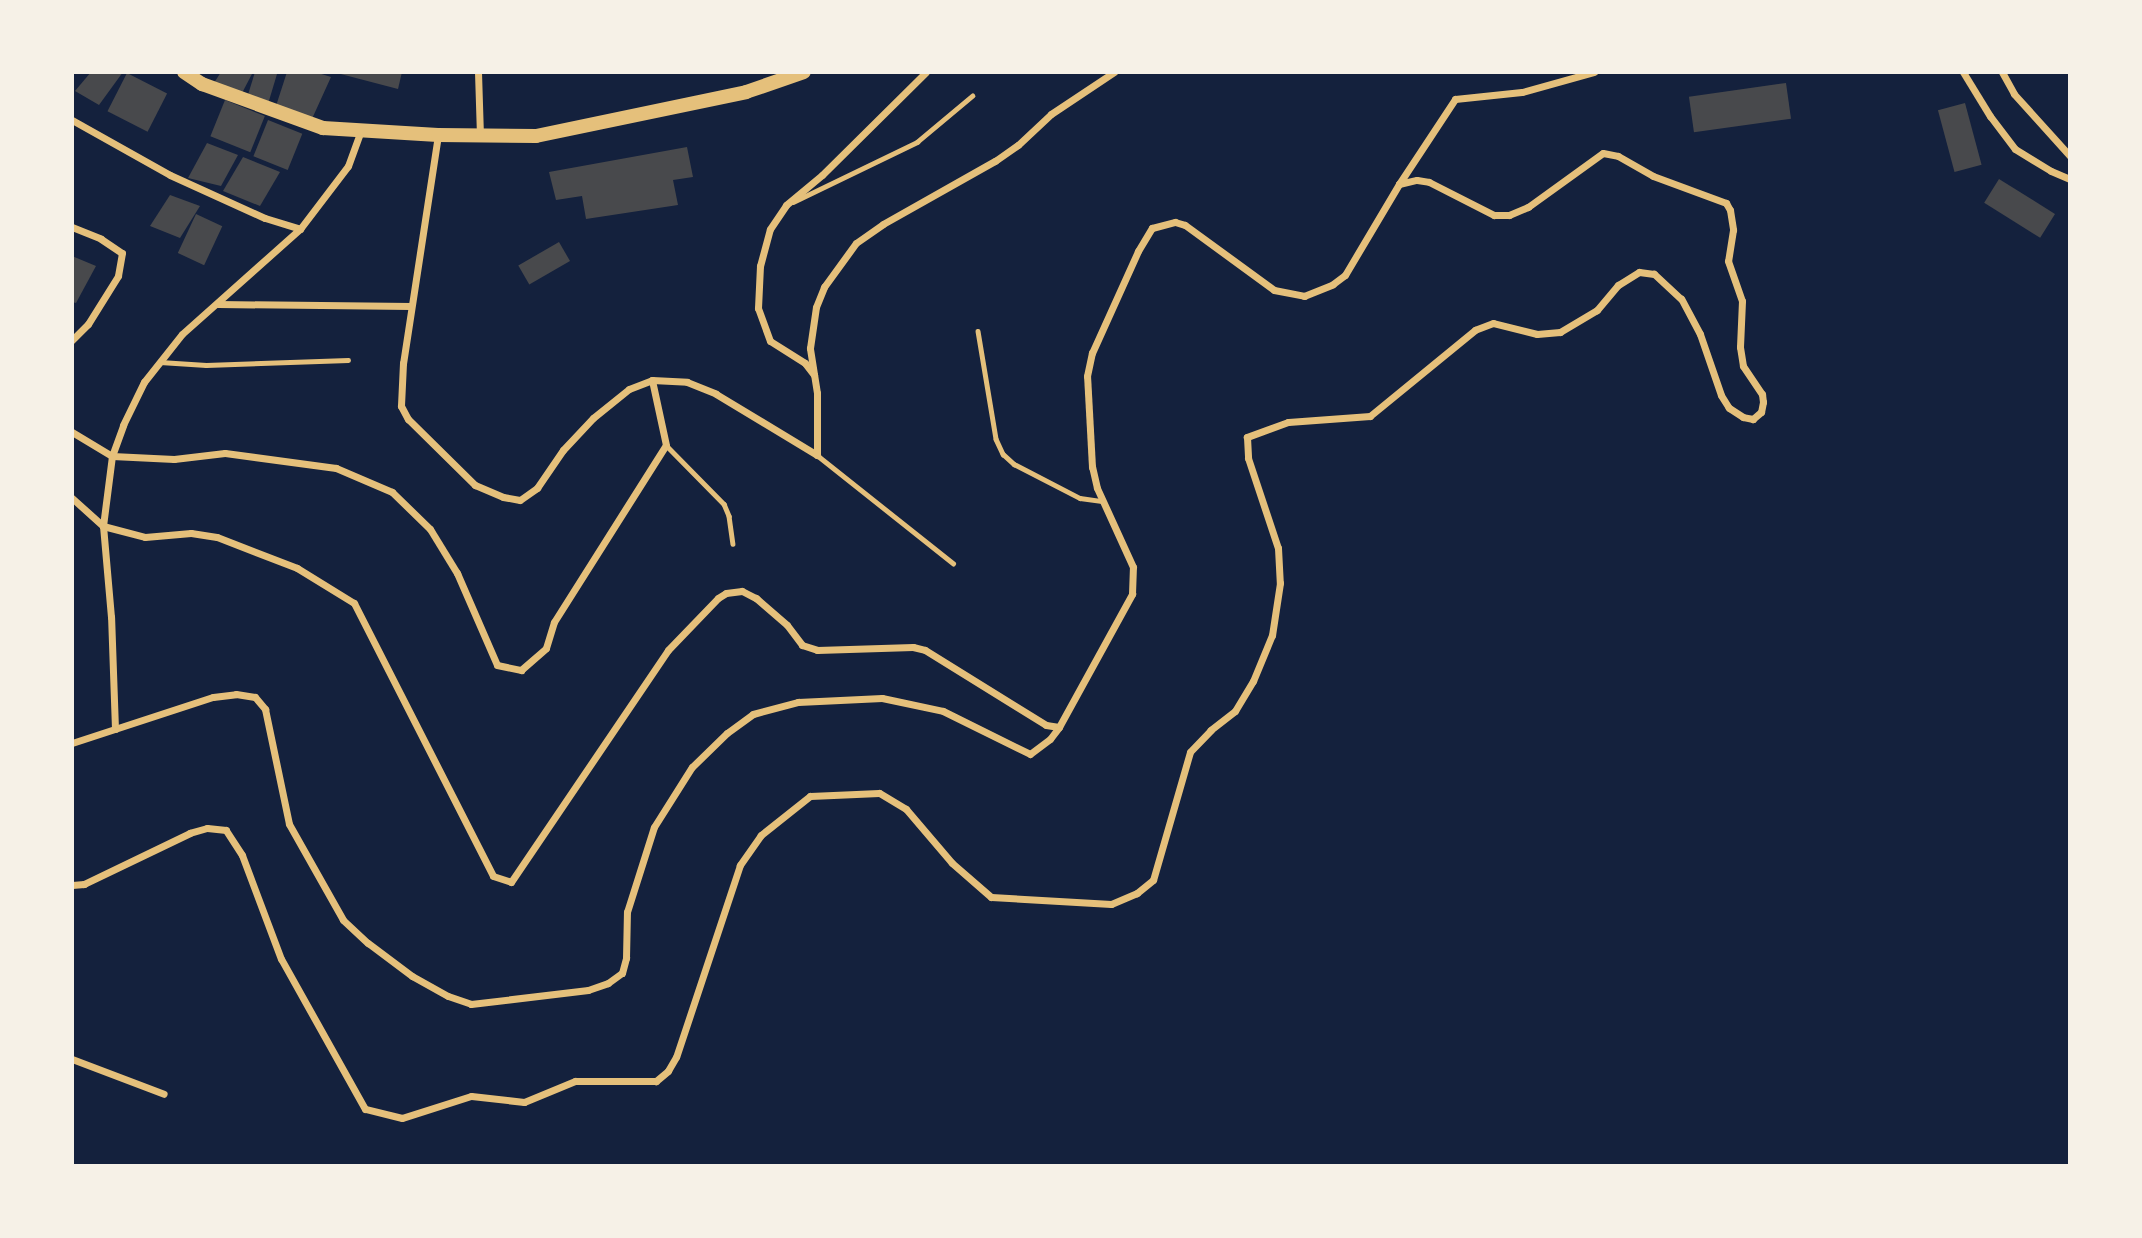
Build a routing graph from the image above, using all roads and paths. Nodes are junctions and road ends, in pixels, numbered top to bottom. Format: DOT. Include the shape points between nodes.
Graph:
graph roads {
  1 [pos="184,72"];
  2 [pos="478,72"];
  3 [pos="804,72"];
  4 [pos="926,72"];
  5 [pos="1114,72"];
  6 [pos="1594,72"];
  7 [pos="1963,72"];
  8 [pos="2002,72"];
  9 [pos="972,96"];
  10 [pos="72,120"];
  11 [pos="361,131"];
  12 [pos="438,135"];
  13 [pos="480,135"];
  14 [pos="2070,156"];
  15 [pos="2070,179"];
  16 [pos="1399,184"];
  17 [pos="786,205"];
  18 [pos="72,227"];
  19 [pos="300,229"];
  20 [pos="218,304"];
  21 [pos="411,306"];
  22 [pos="978,331"];
  23 [pos="72,340"];
  24 [pos="348,360"];
  25 [pos="160,362"];
  26 [pos="814,375"];
  27 [pos="652,380"];
  28 [pos="72,432"];
  29 [pos="666,445"];
  30 [pos="817,455"];
  31 [pos="112,456"];
  32 [pos="72,498"];
  33 [pos="1103,501"];
  34 [pos="103,526"];
  35 [pos="733,544"];
  36 [pos="953,563"];
  37 [pos="1059,727"];
  38 [pos="115,729"];
  39 [pos="72,743"];
  40 [pos="72,885"];
  41 [pos="72,1059"];
  42 [pos="164,1094"];
  1 -- 11 [label="main road" via="202,84 323,128"];
  2 -- 13 [label="street"];
  3 -- 13 [label="main road" via="746,92 536,136"];
  4 -- 17 [label="street"];
  5 -- 26 [label="street" via="1051,114 1006,153 856,243 824,287 816,307 810,348"];
  6 -- 16 [label="street" via="1522,92 1455,99"];
  7 -- 15 [label="street" via="2015,149"];
  8 -- 14 [label="street" via="2021,102"];
  9 -- 17 [label="lane" via="901,151"];
  10 -- 19 [label="street" via="170,175"];
  11 -- 12 [label="main road"];
  11 -- 19 [label="street" via="348,166"];
  12 -- 13 [label="main road"];
  12 -- 21 [label="street"];
  16 -- 33 [label="street" via="1345,275 1304,296 1275,290 1185,225 1175,222 1152,228 1089,362 1092,467"];
  16 -- 40 [label="street" via="1429,181 1494,215 1509,215 1528,207 1603,153 1726,203 1733,219 1730,272 1743,310 1743,366 1762,394 1761,412 1753,419 1729,408 1681,299 1654,274 1639,272 1618,285 1597,310 1559,332 1537,334 1493,324 1475,330 1370,416 1288,422 1247,437 1248,458 1278,548 1280,583 1272,635 1253,681 1234,711 1190,752 1159,865 1153,880 1137,893 1111,904 991,897 952,863 906,809 879,793 810,796 761,835 740,865 676,1058 656,1081 575,1080 524,1102 471,1096 402,1118 365,1109 281,959 242,855 226,830 207,828 190,833 84,884"];
  17 -- 26 [label="street" via="770,229 760,266 758,308 770,341 805,363"];
  18 -- 23 [label="street" via="122,253 118,276 88,324"];
  19 -- 20 [label="street"];
  20 -- 21 [label="street"];
  20 -- 25 [label="street" via="182,334"];
  21 -- 27 [label="street" via="401,406 408,419 475,485 503,497 520,500 537,488 593,418 629,389"];
  22 -- 33 [label="lane" via="996,439 1003,454 1080,498"];
  24 -- 25 [label="lane"];
  25 -- 31 [label="street" via="144,382"];
  26 -- 30 [label="street"];
  27 -- 29 [label="street"];
  27 -- 30 [label="street" via="687,382 716,394"];
  28 -- 31 [label="street"];
  29 -- 31 [label="street" via="554,622 546,648 521,670 497,665 457,573 430,529 392,492 336,468 225,453 174,459"];
  29 -- 35 [label="lane" via="724,504"];
  30 -- 36 [label="lane"];
  31 -- 34 [label="street"];
  32 -- 34 [label="street"];
  33 -- 37 [label="street" via="1133,566 1132,594"];
  34 -- 37 [label="street" via="145,537 191,533 217,537 297,568 354,603 492,876 511,882 668,650 726,593 742,591 756,598 802,645 817,650 925,650 1046,725"];
  34 -- 38 [label="street"];
  37 -- 38 [label="street" via="1030,754 943,712 882,698 798,702 752,714 692,767 654,827 627,912 622,973 588,989 471,1004 412,976 342,920 289,824 265,709 255,697 213,697"];
  38 -- 39 [label="street"];
  41 -- 42 [label="street"];
}
